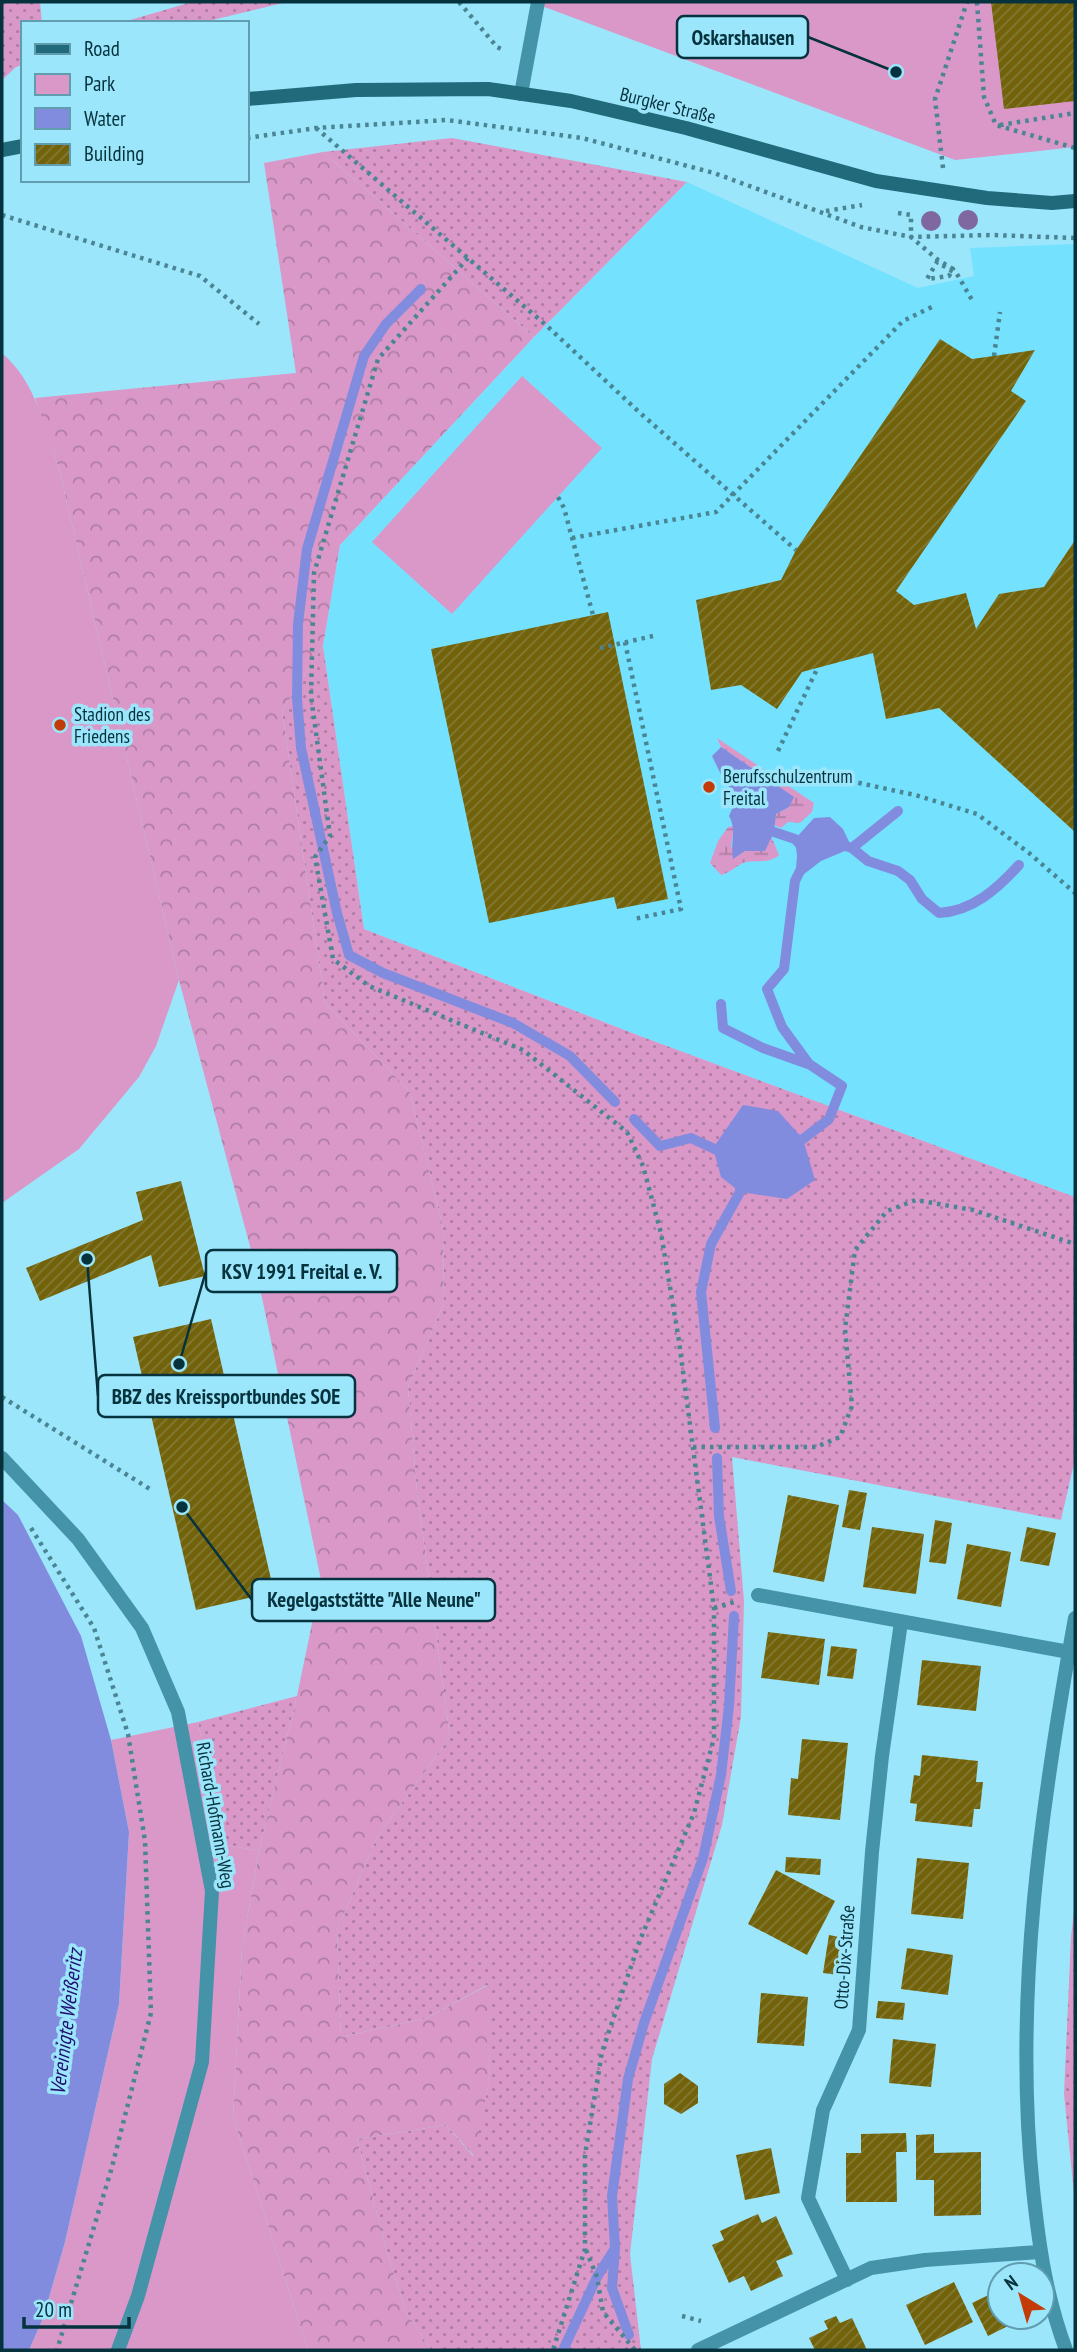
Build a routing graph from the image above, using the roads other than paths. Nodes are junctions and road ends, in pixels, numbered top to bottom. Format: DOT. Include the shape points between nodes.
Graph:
graph roads {
  1 [pos="538,2"];
  2 [pos="521,94"];
  3 [pos="248,99"];
  4 [pos="21,146"];
  5 [pos="2,150"];
  6 [pos="1075,201"];
  7 [pos="2,1458"];
  8 [pos="758,1595"];
  9 [pos="1075,1618"];
  10 [pos="901,1622"];
  11 [pos="1069,1652"];
  12 [pos="1039,2252"];
  13 [pos="847,2280"];
  14 [pos="118,2350"];
  15 [pos="698,2350"];
  16 [pos="1066,2350"];
  1 -- 2 [label="street"];
  2 -- 3 [label="main road, Burgker Straße" via="466,88 356,90"];
  2 -- 6 [label="main road, Burgker Straße" via="686,128 876,181 987,198"];
  4 -- 5 [label="main road"];
  7 -- 14 [label="street, Richard-Hofmann-Weg" via="78,1539 142,1628 178,1712 212,1891 202,2062 138,2296"];
  8 -- 10 [label="street"];
  9 -- 11 [label="street"];
  10 -- 11 [label="street"];
  10 -- 13 [label="street, Otto-Dix-Straße" via="871,1862 859,2030 823,2109 808,2198"];
  11 -- 12 [label="street" via="1048,1783 1026,2035 1028,2138"];
  12 -- 13 [label="street" via="925,2260 871,2268"];
  12 -- 16 [label="street"];
  13 -- 15 [label="street"];
}
